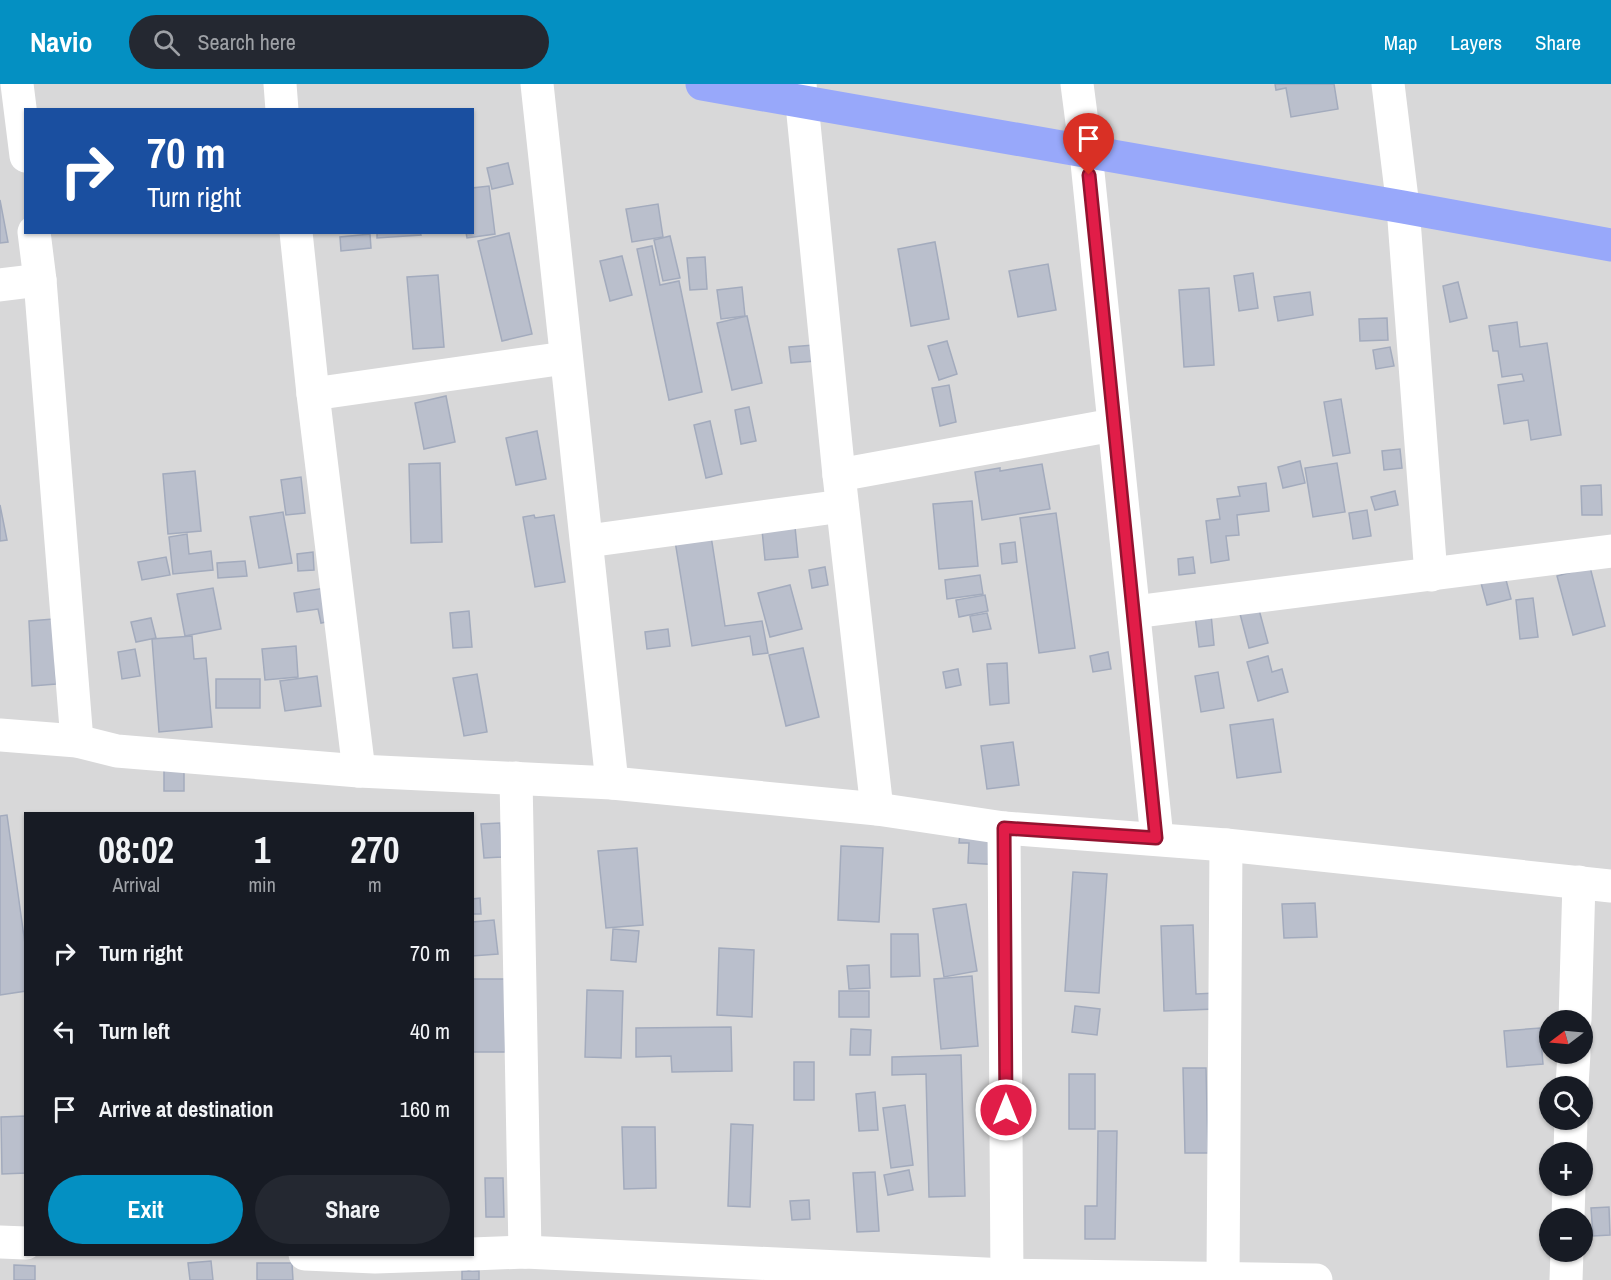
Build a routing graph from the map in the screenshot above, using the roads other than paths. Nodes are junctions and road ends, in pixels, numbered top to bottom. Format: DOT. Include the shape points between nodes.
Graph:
graph roads {
  1 [pos="17,84"];
  2 [pos="280,84"];
  3 [pos="537,84"];
  4 [pos="702,84"];
  5 [pos="1077,84"];
  6 [pos="1388,84"];
  7 [pos="801,93"];
  8 [pos="282,108"];
  9 [pos="24,140"];
  10 [pos="1086,153"];
  11 [pos="1403,207"];
  12 [pos="34,234"];
  13 [pos="296,234"];
  14 [pos="1611,245"];
  15 [pos="40,280"];
  16 [pos="0,285"];
  17 [pos="565,358"];
  18 [pos="313,394"];
  19 [pos="1113,425"];
  20 [pos="840,490"];
  21 [pos="588,541"];
  22 [pos="1611,551"];
  23 [pos="1431,575"];
  24 [pos="1134,612"];
  25 [pos="0,735"];
  26 [pos="77,741"];
  27 [pos="359,771"];
  28 [pos="516,778"];
  29 [pos="612,783"];
  30 [pos="877,809"];
  31 [pos="1004,828"];
  32 [pos="1156,838"];
  33 [pos="1226,845"];
  34 [pos="1579,882"];
  35 [pos="1611,886"];
  36 [pos="1575,1010"];
  37 [pos="0,1242"];
  38 [pos="24,1243"];
  39 [pos="525,1252"];
  40 [pos="474,1254"];
  41 [pos="315,1256"];
  42 [pos="453,1256"];
  43 [pos="1567,1262"];
  44 [pos="375,1268"];
  45 [pos="1223,1277"];
  46 [pos="1006,1278"];
  47 [pos="1316,1280"];
  48 [pos="1566,1280"];
  1 -- 9 [label="street"];
  2 -- 8 [label="street"];
  3 -- 17 [label="street"];
  4 -- 7 [label="main road"];
  5 -- 10 [label="street"];
  6 -- 11 [label="street"];
  7 -- 10 [label="main road"];
  7 -- 20 [label="street"];
  10 -- 11 [label="main road"];
  10 -- 19 [label="street"];
  11 -- 14 [label="main road"];
  11 -- 23 [label="street"];
  12 -- 15 [label="street"];
  13 -- 18 [label="street"];
  15 -- 16 [label="street"];
  15 -- 26 [label="street"];
  17 -- 18 [label="street"];
  17 -- 21 [label="street"];
  18 -- 27 [label="street"];
  19 -- 20 [label="street"];
  19 -- 24 [label="street"];
  20 -- 21 [label="street"];
  20 -- 30 [label="street"];
  21 -- 29 [label="street"];
  22 -- 23 [label="street"];
  23 -- 24 [label="street"];
  24 -- 32 [label="street"];
  25 -- 26 [label="street"];
  26 -- 27 [label="street" via="117,751"];
  27 -- 28 [label="street"];
  28 -- 29 [label="street"];
  28 -- 39 [label="street"];
  29 -- 30 [label="street"];
  30 -- 31 [label="street"];
  31 -- 32 [label="street"];
  31 -- 46 [label="street"];
  32 -- 33 [label="street"];
  33 -- 34 [label="street"];
  33 -- 45 [label="street"];
  34 -- 35 [label="street"];
  34 -- 36 [label="street"];
  37 -- 38 [label="street"];
  39 -- 40 [label="street"];
  39 -- 46 [label="street"];
  41 -- 44 [label="street"];
  42 -- 44 [label="street"];
  43 -- 48 [label="street"];
  45 -- 46 [label="street"];
  45 -- 47 [label="street"];
}
